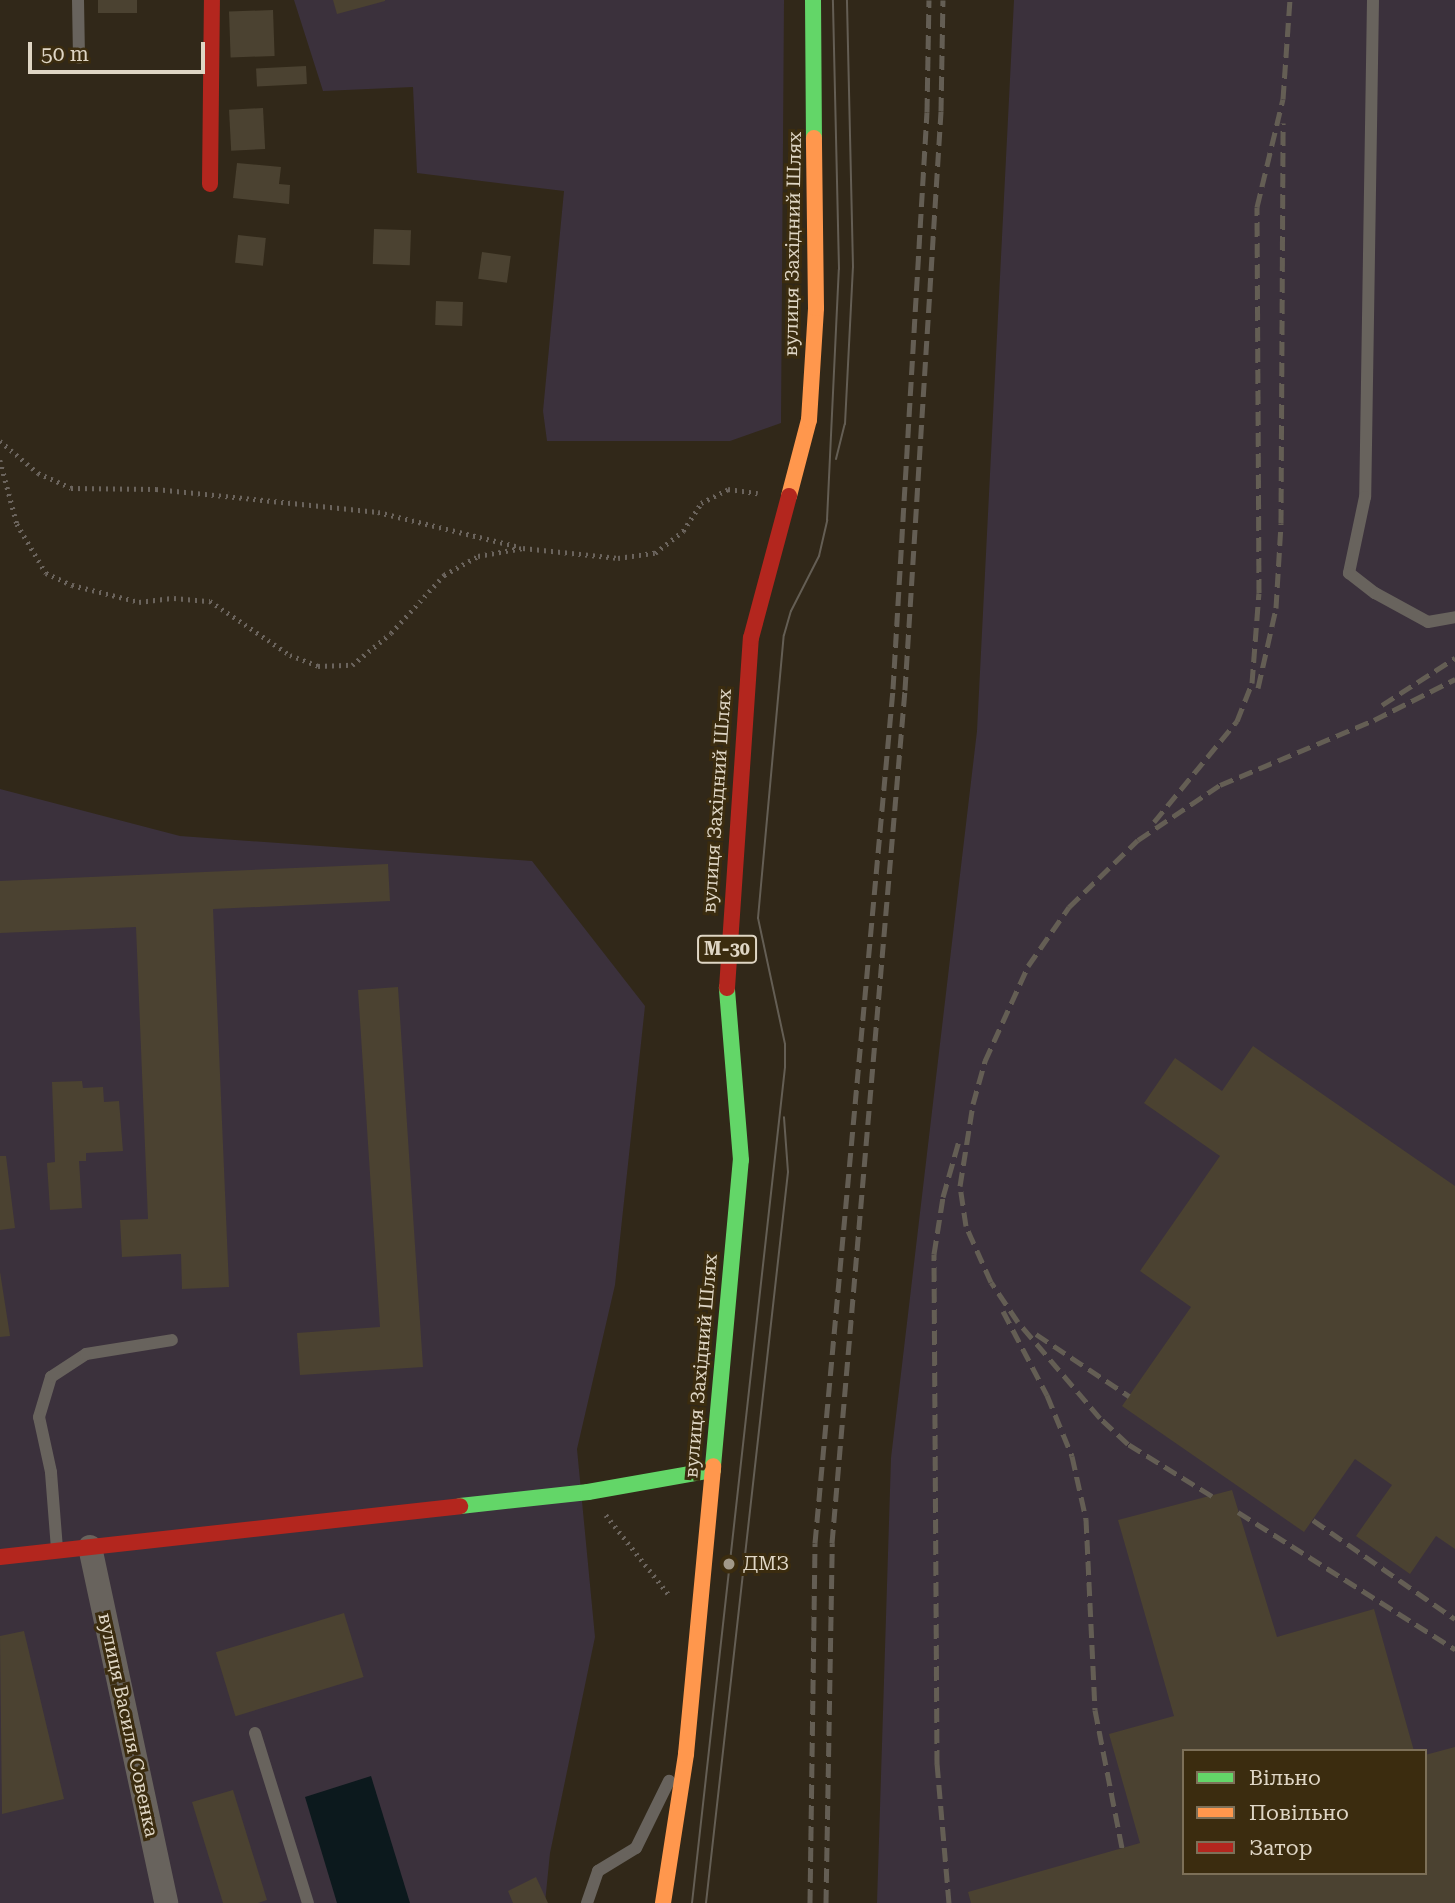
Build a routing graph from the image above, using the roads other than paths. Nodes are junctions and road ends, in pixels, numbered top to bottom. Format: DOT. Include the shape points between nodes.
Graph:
graph roads {
  1 [pos="78,0"];
  2 [pos="212,0"];
  3 [pos="814,0"];
  4 [pos="1373,0"];
  5 [pos="79,58"];
  6 [pos="210,184"];
  7 [pos="1455,617"];
  8 [pos="172,1340"];
  9 [pos="713,1470"];
  10 [pos="90,1547"];
  11 [pos="57,1550"];
  12 [pos="0,1557"];
  13 [pos="255,1733"];
  14 [pos="686,1754"];
  15 [pos="166,1903"];
  16 [pos="309,1903"];
  17 [pos="587,1903"];
  18 [pos="663,1903"];
  1 -- 5 [label="lane"];
  2 -- 6 [label="main road"];
  3 -- 9 [label="main road, вулиця Західний Шлях / М-30" via="816,308 808,420 751,638 738,784 726,978 741,1160"];
  4 -- 7 [label="lane" via="1365,497 1349,573 1428,622"];
  8 -- 11 [label="lane" via="86,1354 51,1377 38,1417 51,1472"];
  9 -- 10 [label="main road" via="588,1492"];
  9 -- 14 [label="main road, вулиця Західний Шлях / М-30"];
  10 -- 11 [label="main road"];
  10 -- 15 [label="street, вулиця Василя Совенка"];
  11 -- 12 [label="main road"];
  13 -- 16 [label="lane"];
  14 -- 17 [label="lane" via="661,1793 636,1848 598,1871"];
  14 -- 18 [label="main road, вулиця Західний Шлях / М-30"];
}
